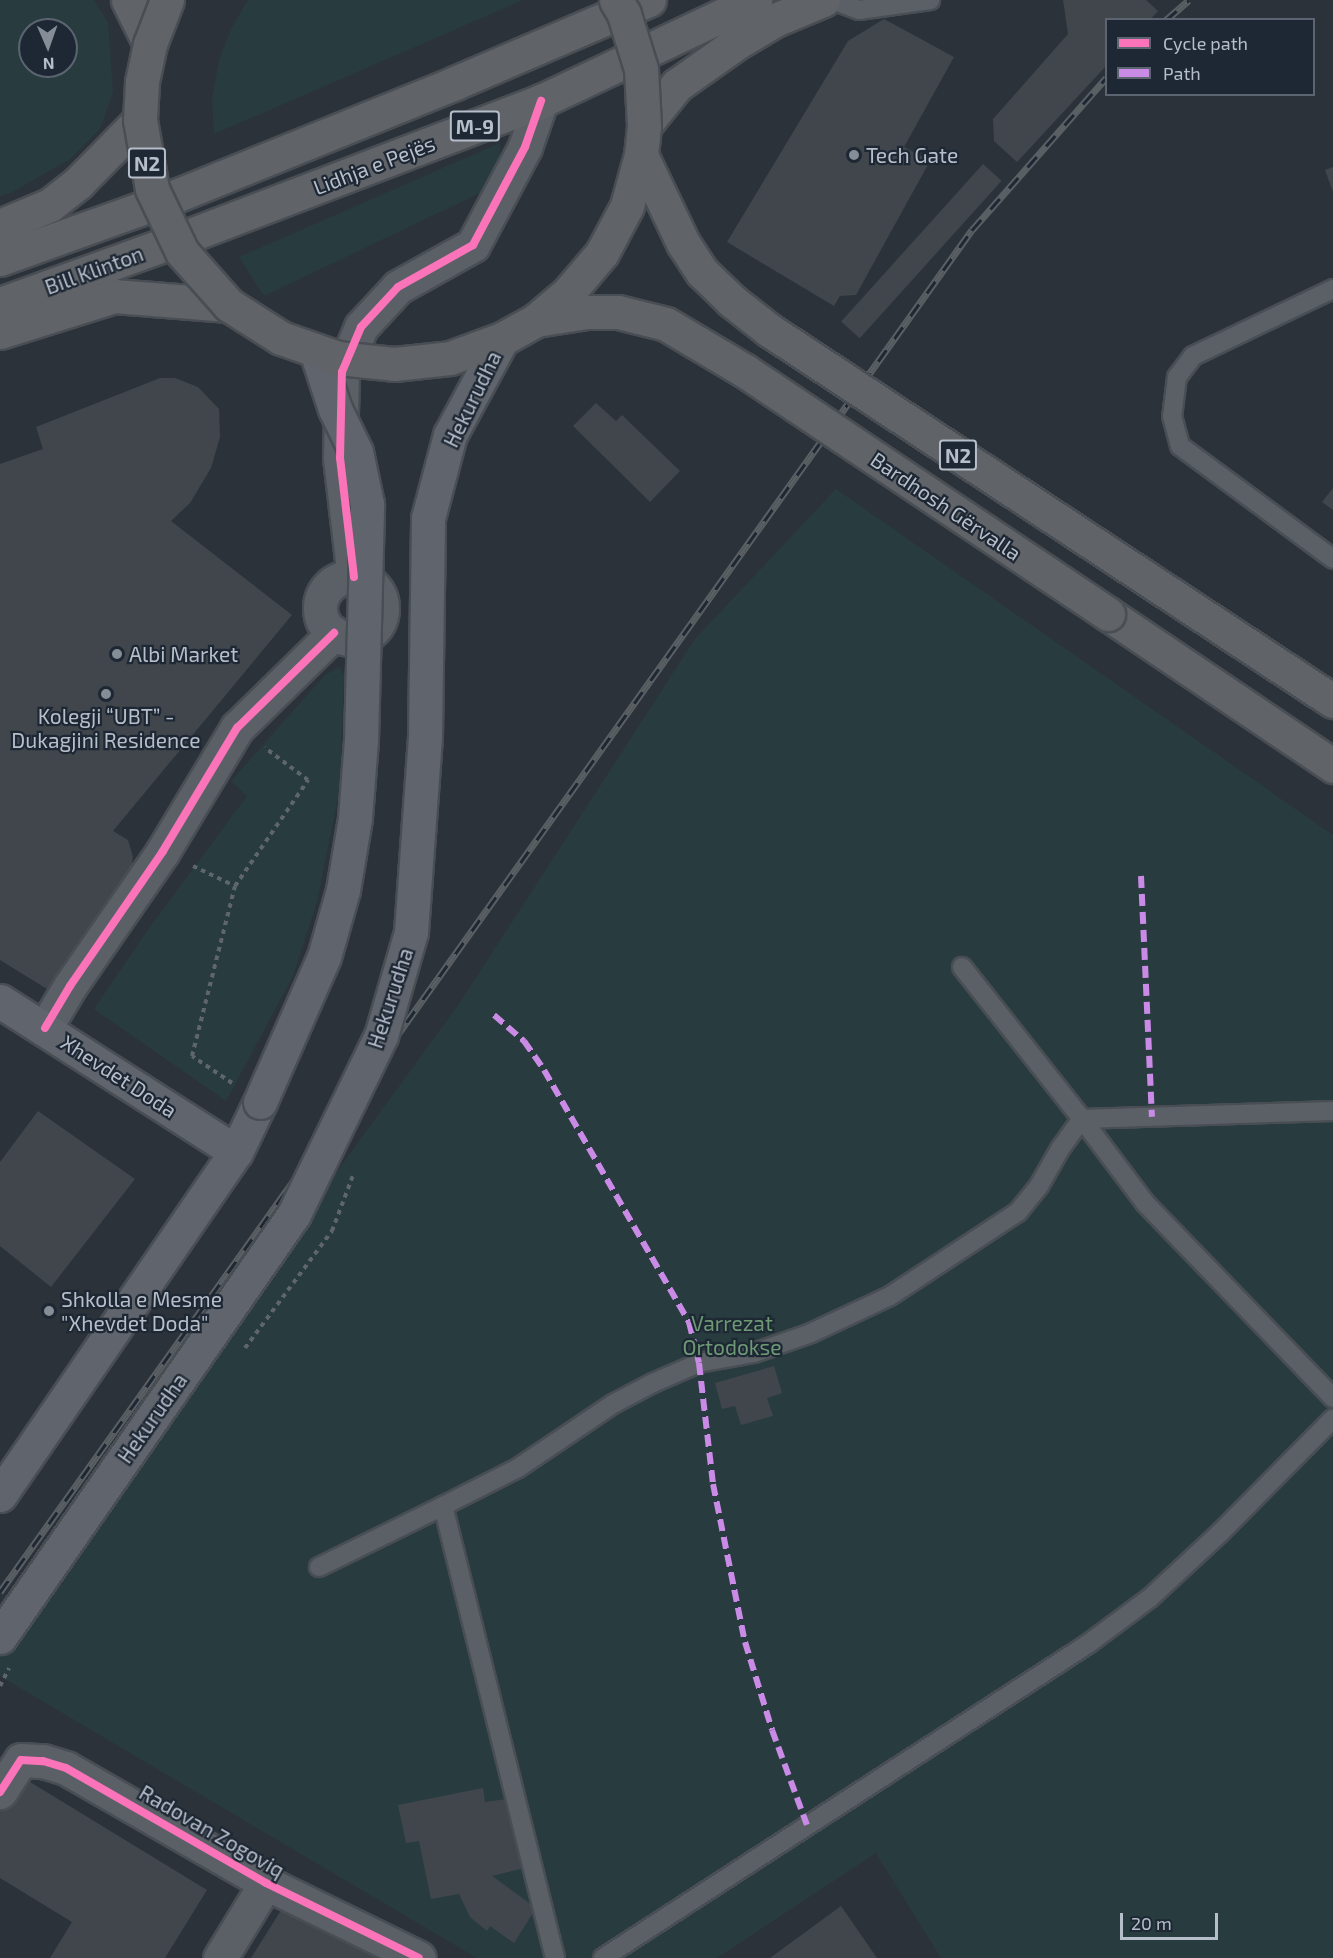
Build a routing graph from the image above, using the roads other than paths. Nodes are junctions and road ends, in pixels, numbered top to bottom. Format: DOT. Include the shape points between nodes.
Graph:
graph roads {
  1 [pos="128,0"];
  2 [pos="167,0"];
  3 [pos="616,0"];
  4 [pos="649,0"];
  5 [pos="755,0"];
  6 [pos="823,0"];
  7 [pos="833,0"];
  8 [pos="930,0"];
  9 [pos="150,44"];
  10 [pos="541,101"];
  11 [pos="140,120"];
  12 [pos="642,141"];
  13 [pos="0,226"];
  14 [pos="188,236"];
  15 [pos="0,259"];
  16 [pos="1333,289"];
  17 [pos="0,304"];
  18 [pos="229,305"];
  19 [pos="536,320"];
  20 [pos="0,332"];
  21 [pos="502,339"];
  22 [pos="316,351"];
  23 [pos="1333,559"];
  24 [pos="354,577"];
  25 [pos="334,633"];
  26 [pos="1333,700"];
  27 [pos="1333,766"];
  28 [pos="962,967"];
  29 [pos="0,1001"];
  30 [pos="45,1028"];
  31 [pos="1333,1111"];
  32 [pos="1082,1119"];
  33 [pos="236,1152"];
  34 [pos="1333,1398"];
  35 [pos="1333,1419"];
  36 [pos="0,1494"];
  37 [pos="443,1506"];
  38 [pos="319,1567"];
  39 [pos="7,1648"];
  40 [pos="0,1792"];
  41 [pos="266,1883"];
  42 [pos="220,1958"];
  43 [pos="419,1958"];
  44 [pos="555,1958"];
  45 [pos="603,1958"];
  1 -- 9 [label="highway"];
  2 -- 9 [label="highway, N2, bridge"];
  3 -- 12 [label="highway, N2, bridge" via="641,69"];
  4 -- 15 [label="highway, Bill Klinton / M-9" via="173,197"];
  5 -- 10 [label="highway, Lidhja e Pejës / M-9"];
  6 -- 12 [label="highway" via="775,20 677,85"];
  7 -- 8 [label="lane" via="859,10"];
  9 -- 11 [label="highway, N2, bridge"];
  10 -- 14 [label="highway, Lidhja e Pejës / M-9"];
  10 -- 24 [label="street" via="525,147 474,245 398,288 361,327 342,372 340,458"];
  11 -- 13 [label="highway" via="78,183 50,205"];
  11 -- 18 [label="highway, N2, bridge" via="152,189 182,252"];
  12 -- 19 [label="highway, N2, bridge" via="627,206 602,253 568,293"];
  12 -- 26 [label="highway, N2, bridge" via="683,243 702,272 732,301 769,330"];
  14 -- 17 [label="highway, Bill Klinton / M-9"];
  16 -- 23 [label="lane" via="1194,356 1178,378 1172,416 1180,446"];
  18 -- 20 [label="highway" via="114,296"];
  18 -- 22 [label="highway, N2, bridge" via="280,338"];
  19 -- 21 [label="highway, N2, bridge"];
  19 -- 27 [label="highway, Bardhosh Gërvalla / N2, bridge" via="587,312 618,312 666,324 745,371"];
  21 -- 22 [label="highway, N2, bridge" via="450,358 394,364 339,358"];
  21 -- 39 [label="main road, Hekurudha, bridge" via="450,435 428,518 425,737 411,932 381,1036 294,1214"];
  22 -- 33 [label="main road, bridge" via="335,408 356,452 367,504 362,740 343,890 324,957"];
  24 -- 25 [label="street" via="335,582 322,597 322,617"];
  24 -- 25 [label="street" via="364,579 379,593 379,622 353,639"];
  25 -- 30 [label="street" via="237,728 163,851"];
  28 -- 32 [label="lane"];
  29 -- 30 [label="main road, Xhevdet Doda"];
  30 -- 33 [label="main road, Xhevdet Doda"];
  31 -- 32 [label="lane"];
  32 -- 34 [label="lane" via="1145,1203"];
  32 -- 37 [label="lane" via="1039,1186 1017,1212 890,1296 811,1333 754,1353 699,1363 653,1383 613,1404 518,1468"];
  33 -- 36 [label="main road"];
  35 -- 45 [label="lane" via="1150,1598 1088,1644"];
  37 -- 38 [label="lane"];
  37 -- 44 [label="lane"];
  40 -- 41 [label="street, Radovan Zogoviq" via="21,1760 66,1768"];
  41 -- 42 [label="street, Radovan Zogoviq"];
  41 -- 43 [label="street, Radovan Zogoviq"];
}
